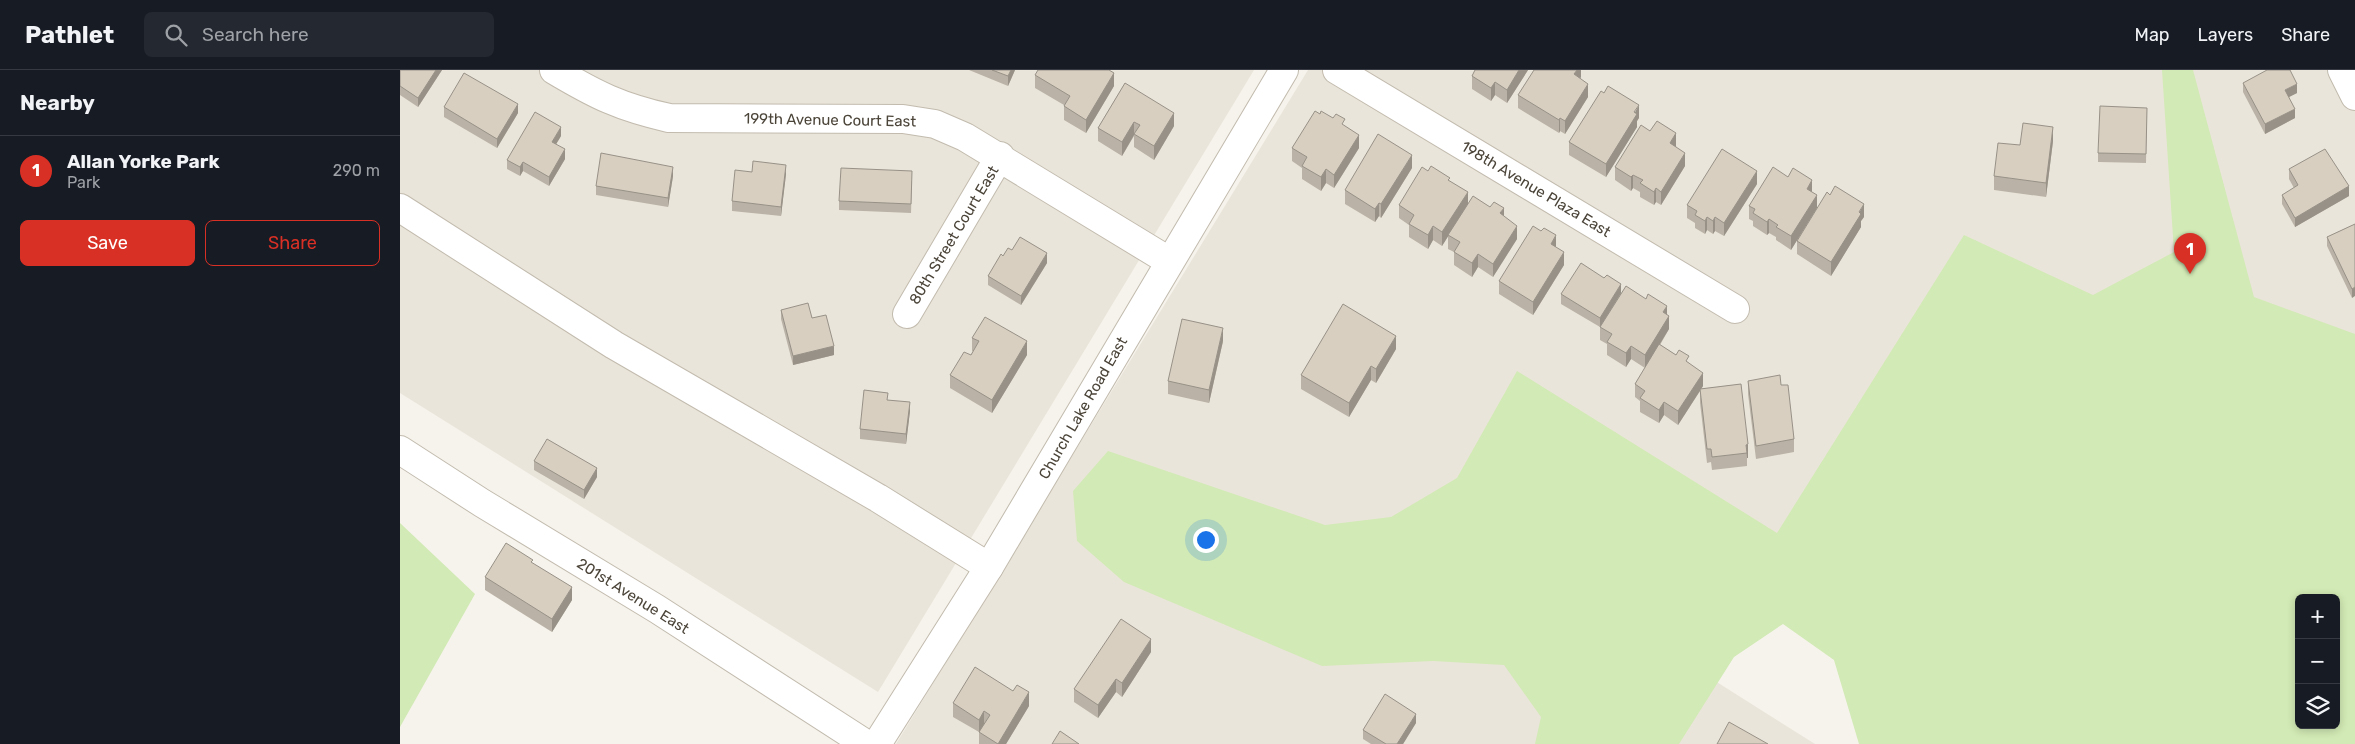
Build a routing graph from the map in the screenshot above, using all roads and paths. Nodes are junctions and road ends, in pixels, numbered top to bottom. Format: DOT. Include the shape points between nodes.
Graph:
graph roads {
  1 [pos="554,70"];
  2 [pos="1284,70"];
  3 [pos="1337,70"];
  4 [pos="2342,70"];
  5 [pos="2355,96"];
  6 [pos="1000,156"];
  7 [pos="400,208"];
  8 [pos="1169,261"];
  9 [pos="1735,308"];
  10 [pos="907,314"];
  11 [pos="400,450"];
  12 [pos="989,567"];
  13 [pos="866,744"];
  14 [pos="877,744"];
  1 -- 6 [label="street, 199th Avenue Court East" via="603,99 669,118 903,119 949,129"];
  2 -- 8 [label="street, Church Lake Road East"];
  3 -- 9 [label="street, 198th Avenue Plaza East"];
  4 -- 5 [label="street"];
  6 -- 8 [label="street, 199th Avenue Court East"];
  6 -- 10 [label="street, 80th Street Court East"];
  7 -- 12 [label="street" via="614,346 878,498"];
  8 -- 12 [label="street, Church Lake Road East"];
  11 -- 13 [label="street, 201st Avenue East"];
  12 -- 14 [label="street, Church Lake Road East"];
}
